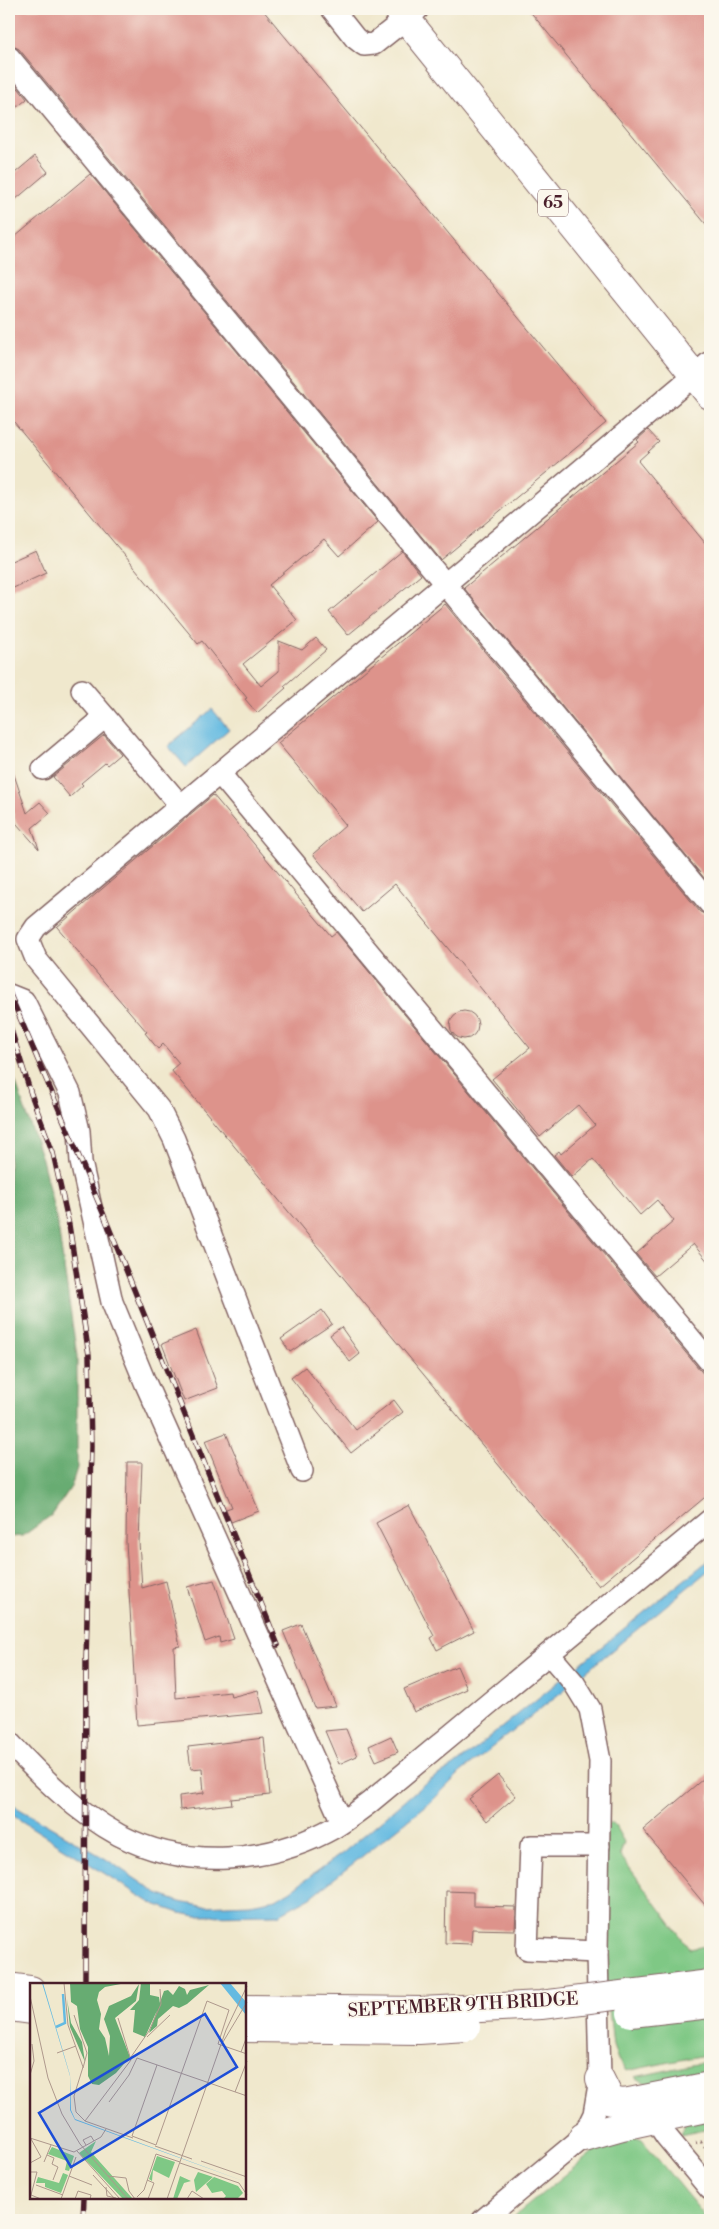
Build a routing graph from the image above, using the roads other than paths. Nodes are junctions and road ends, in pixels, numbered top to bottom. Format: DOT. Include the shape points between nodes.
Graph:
graph roads {
  1 [pos="332,9"];
  2 [pos="407,12"];
  3 [pos="9,57"];
  4 [pos="705,378"];
  5 [pos="444,584"];
  6 [pos="82,690"];
  7 [pos="105,717"];
  8 [pos="43,769"];
  9 [pos="220,774"];
  10 [pos="176,800"];
  11 [pos="710,904"];
  12 [pos="9,995"];
  13 [pos="710,1362"];
  14 [pos="302,1471"];
  15 [pos="710,1520"];
  16 [pos="549,1654"];
  17 [pos="9,1742"];
  18 [pos="342,1822"];
  19 [pos="599,1846"];
  20 [pos="597,1952"];
  21 [pos="710,1984"];
  22 [pos="9,1987"];
  23 [pos="30,1990"];
  24 [pos="710,2004"];
  25 [pos="9,2007"];
  26 [pos="246,2009"];
  27 [pos="30,2010"];
  28 [pos="246,2028"];
  29 [pos="600,2079"];
  30 [pos="710,2086"];
  31 [pos="710,2107"];
  32 [pos="654,2118"];
  33 [pos="583,2137"];
  34 [pos="710,2189"];
  35 [pos="483,2220"];
  1 -- 2 [label="street" via="364,45 374,44"];
  2 -- 4 [label="main road, 65"];
  3 -- 5 [label="street"];
  4 -- 5 [label="street"];
  5 -- 9 [label="street"];
  5 -- 11 [label="street"];
  6 -- 7 [label="street"];
  7 -- 8 [label="street"];
  7 -- 10 [label="street"];
  9 -- 10 [label="street"];
  9 -- 13 [label="street"];
  10 -- 14 [label="street" via="36,927 28,939 36,959 160,1109"];
  12 -- 18 [label="street" via="24,1001 70,1093 79,1130 81,1162 112,1302"];
  15 -- 16 [label="street"];
  16 -- 18 [label="street"];
  16 -- 19 [label="street" via="590,1709 599,1752"];
  17 -- 18 [label="street" via="43,1778 87,1813 142,1846 168,1853 204,1859 271,1853 298,1844"];
  19 -- 20 [label="street"];
  19 -- 20 [label="street" via="531,1846 527,1949"];
  20 -- 29 [label="street"];
  21 -- 26 [label="main road, SEPTEMBER 9TH BRIDGE, bridge" via="541,2005 421,2011"];
  22 -- 23 [label="main road"];
  24 -- 28 [label="main road, SEPTEMBER 9TH BRIDGE, bridge" via="540,2024 419,2030"];
  25 -- 27 [label="main road"];
  29 -- 30 [label="main road" via="611,2101 624,2103"];
  29 -- 33 [label="street" via="594,2114"];
  31 -- 32 [label="main road"];
  32 -- 33 [label="main road"];
  32 -- 34 [label="street"];
  33 -- 35 [label="street"];
}
